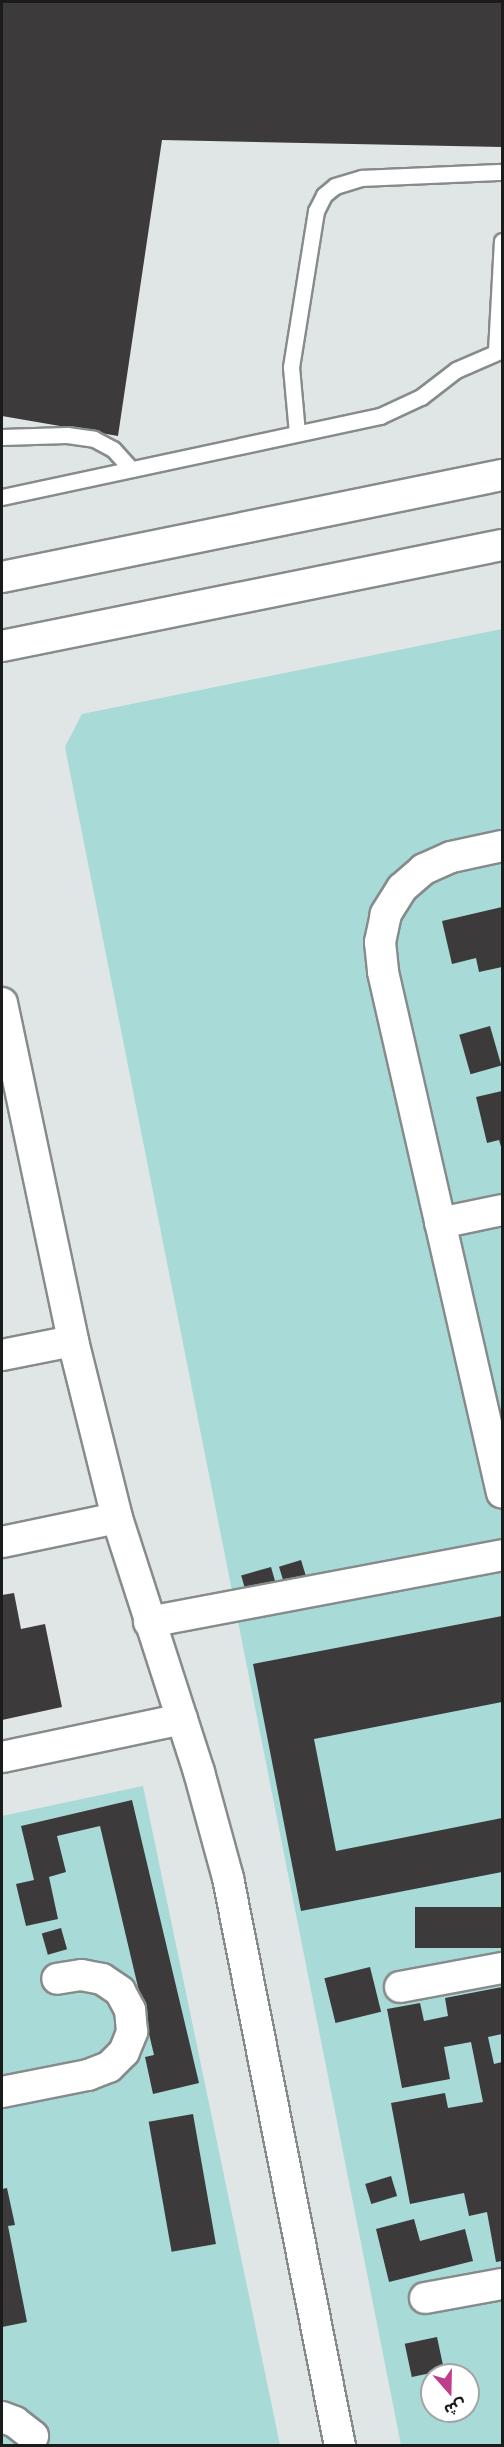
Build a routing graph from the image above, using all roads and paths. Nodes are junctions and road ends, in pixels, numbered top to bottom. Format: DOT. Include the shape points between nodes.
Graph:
graph roads {
  1 [pos="502,172"];
  2 [pos="502,241"];
  3 [pos="501,283"];
  4 [pos="499,350"];
  5 [pos="297,433"];
  6 [pos="2,438"];
  7 [pos="131,469"];
  8 [pos="502,475"];
  9 [pos="2,497"];
  10 [pos="502,545"];
  11 [pos="2,577"];
  12 [pos="4,648"];
  13 [pos="502,846"];
  14 [pos="2,1003"];
  15 [pos="502,1210"];
  16 [pos="440,1223"];
  17 [pos="73,1341"];
  18 [pos="2,1355"];
  19 [pos="502,1493"];
  20 [pos="117,1518"];
  21 [pos="2,1542"];
  22 [pos="502,1555"];
  23 [pos="149,1622"];
  24 [pos="182,1719"];
  25 [pos="2,1757"];
  26 [pos="502,1968"];
  27 [pos="57,1979"];
  28 [pos="400,1987"];
  29 [pos="2,2092"];
  30 [pos="502,2284"];
  31 [pos="425,2298"];
  32 [pos="2,2417"];
  33 [pos="33,2436"];
  34 [pos="340,2445"];
  1 -- 5 [label="lane" via="362,178 335,186 324,195 316,211 291,367"];
  2 -- 3 [label="lane"];
  3 -- 4 [label="lane"];
  4 -- 5 [label="lane" via="456,370 401,408"];
  5 -- 7 [label="lane"];
  6 -- 7 [label="lane" via="68,435 94,439 113,449"];
  7 -- 9 [label="lane"];
  8 -- 11 [label="street"];
  10 -- 12 [label="street"];
  13 -- 16 [label="street" via="451,857 424,869 402,888 387,914 380,942 383,972"];
  14 -- 17 [label="street"];
  15 -- 16 [label="street"];
  16 -- 19 [label="street"];
  17 -- 18 [label="street"];
  17 -- 20 [label="street"];
  20 -- 21 [label="street"];
  20 -- 23 [label="street"];
  22 -- 23 [label="street"];
  23 -- 24 [label="street"];
  24 -- 25 [label="street"];
  24 -- 34 [label="street" via="231,1888"];
  26 -- 28 [label="street"];
  27 -- 29 [label="street" via="81,1975 102,1979 120,1991 130,2010 132,2032 124,2052 109,2067 88,2074"];
  30 -- 31 [label="street"];
  32 -- 33 [label="street"];
}
